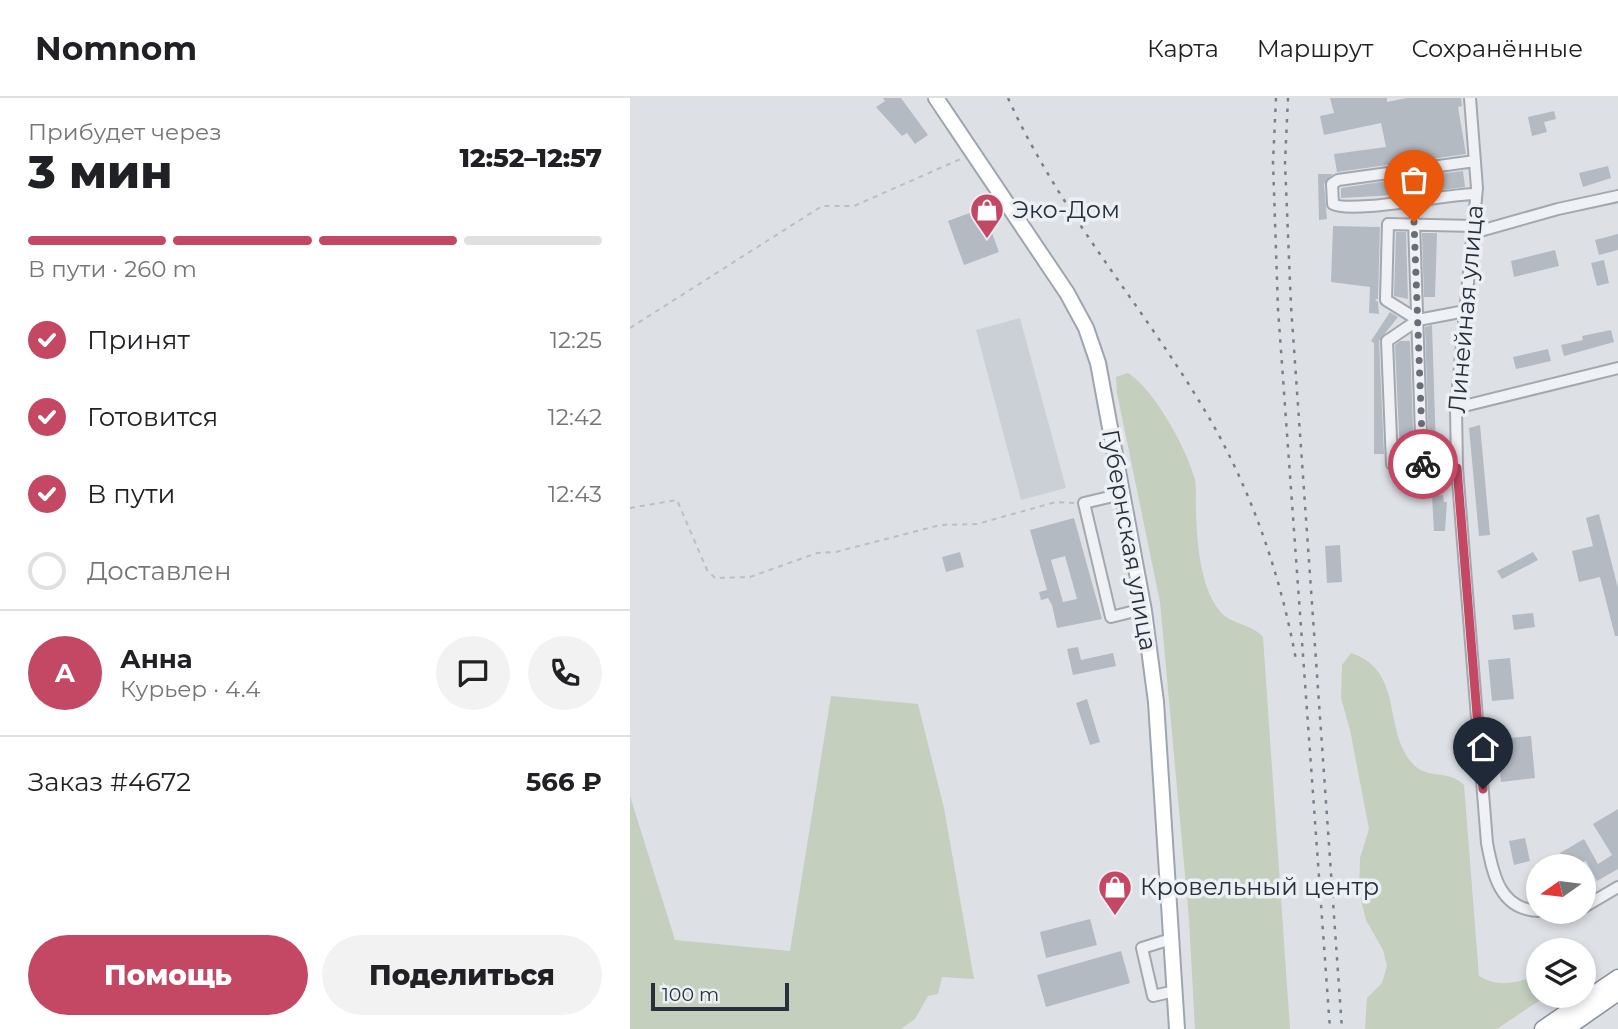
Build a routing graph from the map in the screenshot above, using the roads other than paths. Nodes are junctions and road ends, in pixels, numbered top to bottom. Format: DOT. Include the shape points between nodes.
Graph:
graph roads {
  1 [pos="936,98"];
  2 [pos="1470,98"];
  3 [pos="1475,161"];
  4 [pos="1476,194"];
  5 [pos="1618,196"];
  6 [pos="1414,222"];
  7 [pos="1473,230"];
  8 [pos="1465,312"];
  9 [pos="1418,320"];
  10 [pos="1618,368"];
  11 [pos="1456,408"];
  12 [pos="1422,464"];
  13 [pos="1457,468"];
  14 [pos="1122,494"];
  15 [pos="1143,609"];
  16 [pos="1618,887"];
  17 [pos="1596,900"];
  18 [pos="1526,910"];
  19 [pos="1171,939"];
  20 [pos="1618,978"];
  21 [pos="1175,991"];
  22 [pos="1618,992"];
  23 [pos="1177,1029"];
  24 [pos="1543,1029"];
  25 [pos="1565,1029"];
  1 -- 14 [label="main road, Губернская улица" via="1086,328 1098,363"];
  2 -- 3 [label="street, Линейная улица"];
  3 -- 4 [label="street, Линейная улица"];
  3 -- 4 [label="street" via="1332,184 1333,204 1358,207"];
  4 -- 7 [label="street, Линейная улица"];
  5 -- 7 [label="street"];
  6 -- 7 [label="street"];
  6 -- 9 [label="street"];
  6 -- 9 [label="street" via="1388,224 1386,300"];
  7 -- 8 [label="street, Линейная улица"];
  8 -- 9 [label="street"];
  8 -- 11 [label="street, Линейная улица"];
  9 -- 12 [label="street"];
  9 -- 12 [label="street" via="1388,341 1390,458 1398,466"];
  10 -- 11 [label="street"];
  11 -- 13 [label="street, Линейная улица"];
  12 -- 13 [label="street"];
  13 -- 18 [label="street, Линейная улица" via="1487,843 1493,874 1504,897"];
  14 -- 15 [label="main road, Губернская улица"];
  14 -- 15 [label="street" via="1084,503 1111,617"];
  15 -- 19 [label="main road, Губернская улица" via="1156,702"];
  16 -- 17 [label="street"];
  19 -- 21 [label="main road, Губернская улица"];
  19 -- 21 [label="street" via="1142,947 1153,996"];
  20 -- 24 [label="highway"];
  21 -- 23 [label="main road, Губернская улица"];
  22 -- 25 [label="highway"];
}
